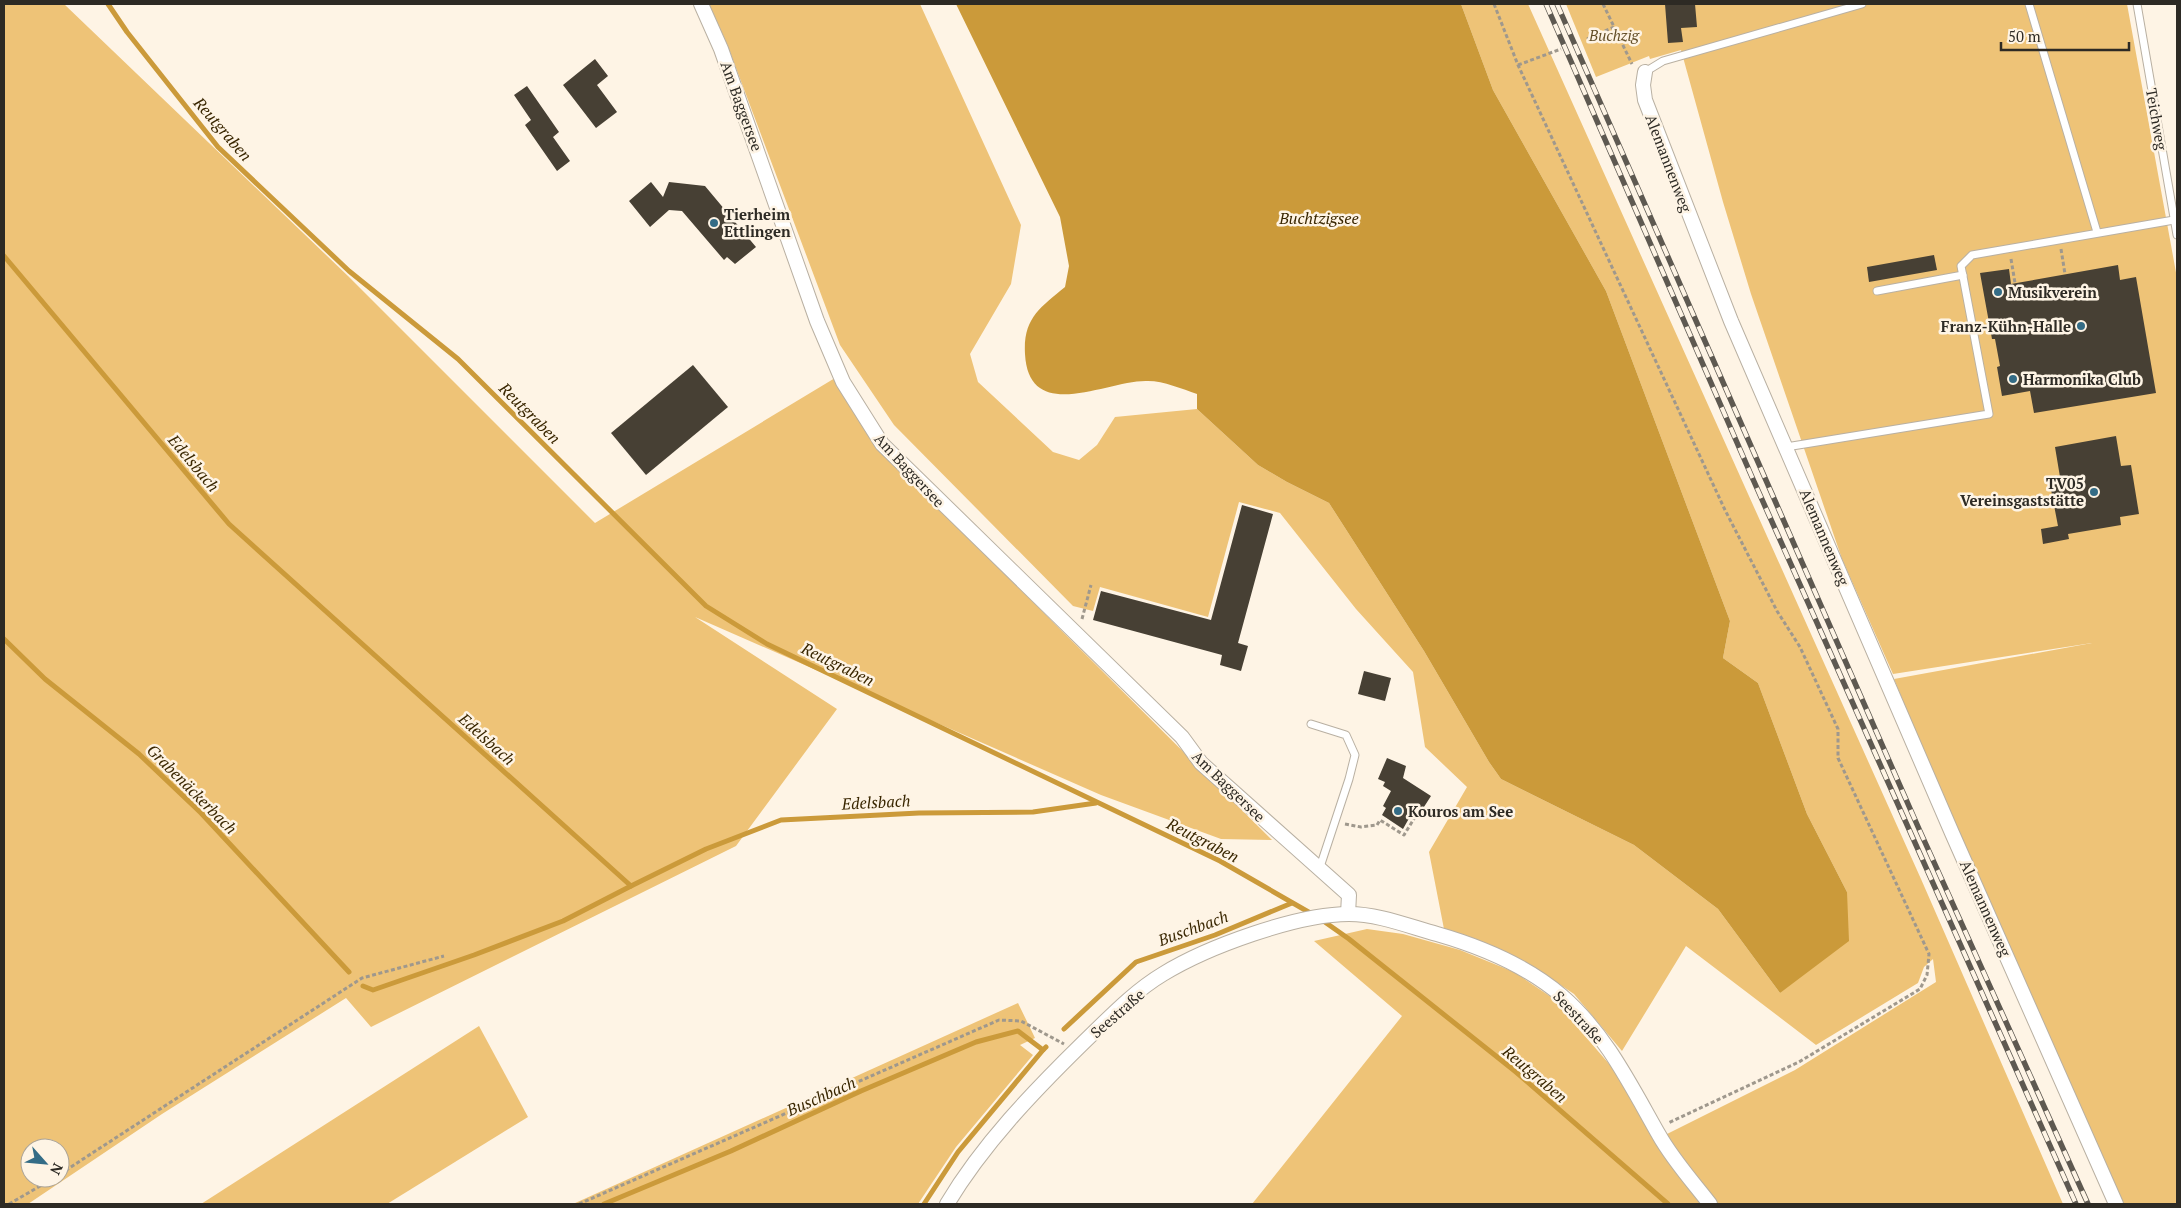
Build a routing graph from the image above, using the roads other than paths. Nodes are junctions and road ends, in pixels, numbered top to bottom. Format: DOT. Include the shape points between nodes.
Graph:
graph roads {
  1 [pos="700,4"];
  2 [pos="1862,4"];
  3 [pos="2029,4"];
  4 [pos="2137,4"];
  5 [pos="1645,72"];
  6 [pos="2174,220"];
  7 [pos="2096,232"];
  8 [pos="2177,235"];
  9 [pos="1963,275"];
  10 [pos="1877,291"];
  11 [pos="1786,447"];
  12 [pos="1311,724"];
  13 [pos="1319,870"];
  14 [pos="1341,914"];
  15 [pos="947,1204"];
  16 [pos="1710,1204"];
  17 [pos="2116,1204"];
  1 -- 13 [label="street, Am Baggersee" via="721,49 817,321 843,382 882,444 1182,737 1201,764"];
  2 -- 5 [label="lane" via="1663,61"];
  3 -- 7 [label="lane"];
  4 -- 6 [label="lane, Teichweg"];
  5 -- 11 [label="street, Alemannenweg" via="1645,100 1731,321"];
  6 -- 7 [label="lane"];
  6 -- 8 [label="lane, Teichweg"];
  7 -- 9 [label="lane" via="1972,254 1961,266"];
  9 -- 10 [label="lane"];
  9 -- 11 [label="lane" via="1988,414"];
  11 -- 17 [label="street, Alemannenweg"];
  12 -- 13 [label="lane" via="1346,735 1355,755"];
  13 -- 14 [label="street" via="1348,895"];
  14 -- 15 [label="street, Seestraße" via="1307,919 1217,947 1163,974 1119,1008 1050,1076 990,1142"];
  14 -- 16 [label="street, Seestraße" via="1378,917 1473,944 1527,970 1563,996 1593,1028 1624,1071 1656,1129"];
}
